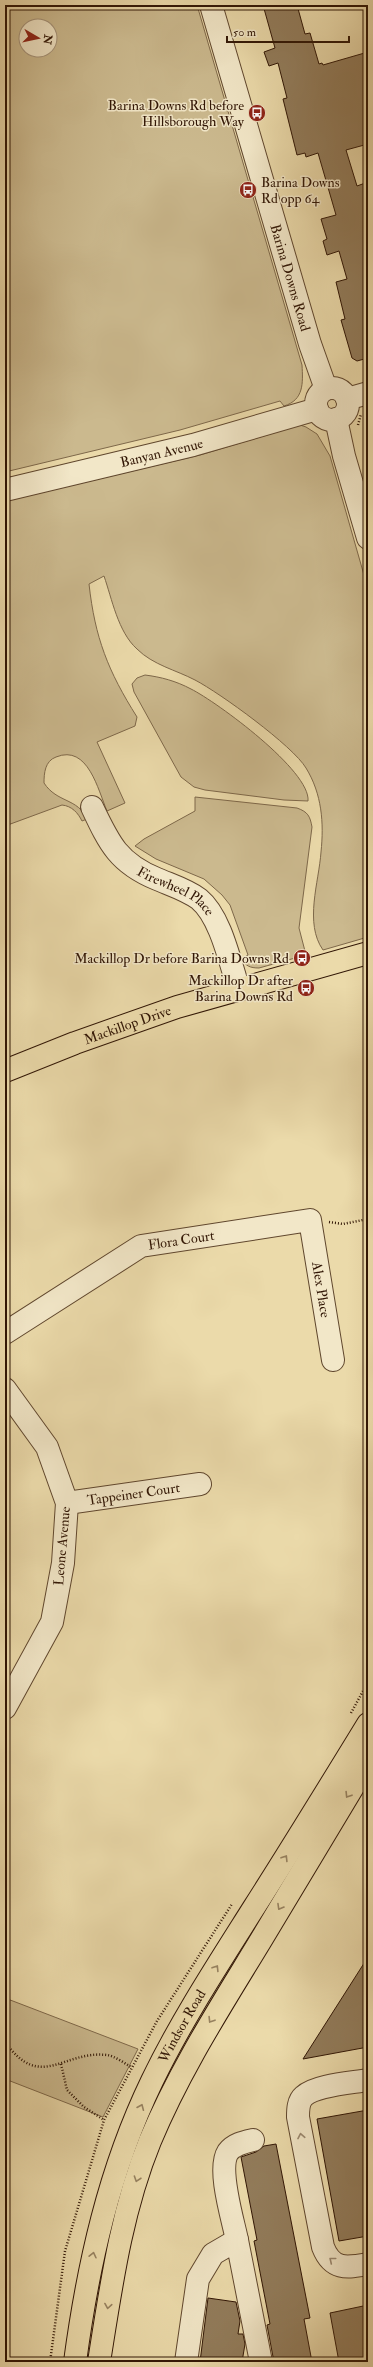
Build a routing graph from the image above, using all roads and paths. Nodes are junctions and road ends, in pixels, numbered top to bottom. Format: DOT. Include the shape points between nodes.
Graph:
graph roads {
  1 [pos="211,5"];
  2 [pos="326,389"];
  3 [pos="360,400"];
  4 [pos="317,409"];
  5 [pos="336,420"];
  6 [pos="358,431"];
  7 [pos="5,490"];
  8 [pos="368,538"];
  9 [pos="92,807"];
  10 [pos="368,953"];
  11 [pos="239,990"];
  12 [pos="5,1071"];
  13 [pos="368,1219"];
  14 [pos="310,1220"];
  15 [pos="5,1333"];
  16 [pos="333,1360"];
  17 [pos="5,1389"];
  18 [pos="200,1484"];
  19 [pos="67,1503"];
  20 [pos="5,1708"];
  21 [pos="368,1724"];
  22 [pos="368,1762"];
  23 [pos="5,2042"];
  24 [pos="61,2064"];
  25 [pos="132,2067"];
  26 [pos="368,2080"];
  27 [pos="104,2120"];
  28 [pos="253,2140"];
  29 [pos="237,2240"];
  30 [pos="368,2264"];
  31 [pos="256,2339"];
  32 [pos="75,2362"];
  33 [pos="100,2362"];
  34 [pos="186,2362"];
  35 [pos="253,2362"];
  36 [pos="261,2362"];
  1 -- 2 [label="street, Barina Downs Road" via="310,344"];
  2 -- 3 [label="street" via="337,388"];
  2 -- 4 [label="street" via="317,399"];
  3 -- 5 [label="street"];
  3 -- 6 [label="path"];
  4 -- 5 [label="street" via="323,417"];
  4 -- 7 [label="street, Banyan Avenue" via="193,445"];
  5 -- 8 [label="street"];
  9 -- 11 [label="street, Firewheel Place" via="108,840 131,865 199,899 208,909 216,923"];
  10 -- 11 [label="main road, Mackillop Drive"];
  11 -- 12 [label="main road, Mackillop Drive" via="133,1022"];
  13 -- 14 [label="path" via="343,1224"];
  14 -- 15 [label="street, Flora Court" via="141,1246"];
  14 -- 16 [label="street, Alex Place"];
  17 -- 19 [label="street, Leone Avenue" via="47,1447"];
  18 -- 19 [label="street, Tappeiner Court"];
  19 -- 20 [label="street, Leone Avenue" via="63,1563 52,1622"];
  32 -- 21 [label="main road, Windsor Road, one-way" via="92,2255 126,2143 151,2082 183,2021"];
  22 -- 33 [label="main road, Windsor Road, one-way" via="204,2031 175,2084 150,2142 128,2206 115,2260"];
  23 -- 24 [label="path" via="16,2056 38,2068"];
  24 -- 25 [label="path" via="86,2056 108,2055"];
  24 -- 27 [label="path" via="67,2090"];
  30 -- 26 [label="street, one-way" via="340,2266 327,2257 298,2117 298,2106 303,2096 315,2090"];
  28 -- 29 [label="street" via="240,2143 228,2152 224,2168"];
  29 -- 31 [label="street"];
  29 -- 34 [label="street" via="213,2254 198,2279"];
  31 -- 35 [label="street"];
  31 -- 36 [label="street"];
}
